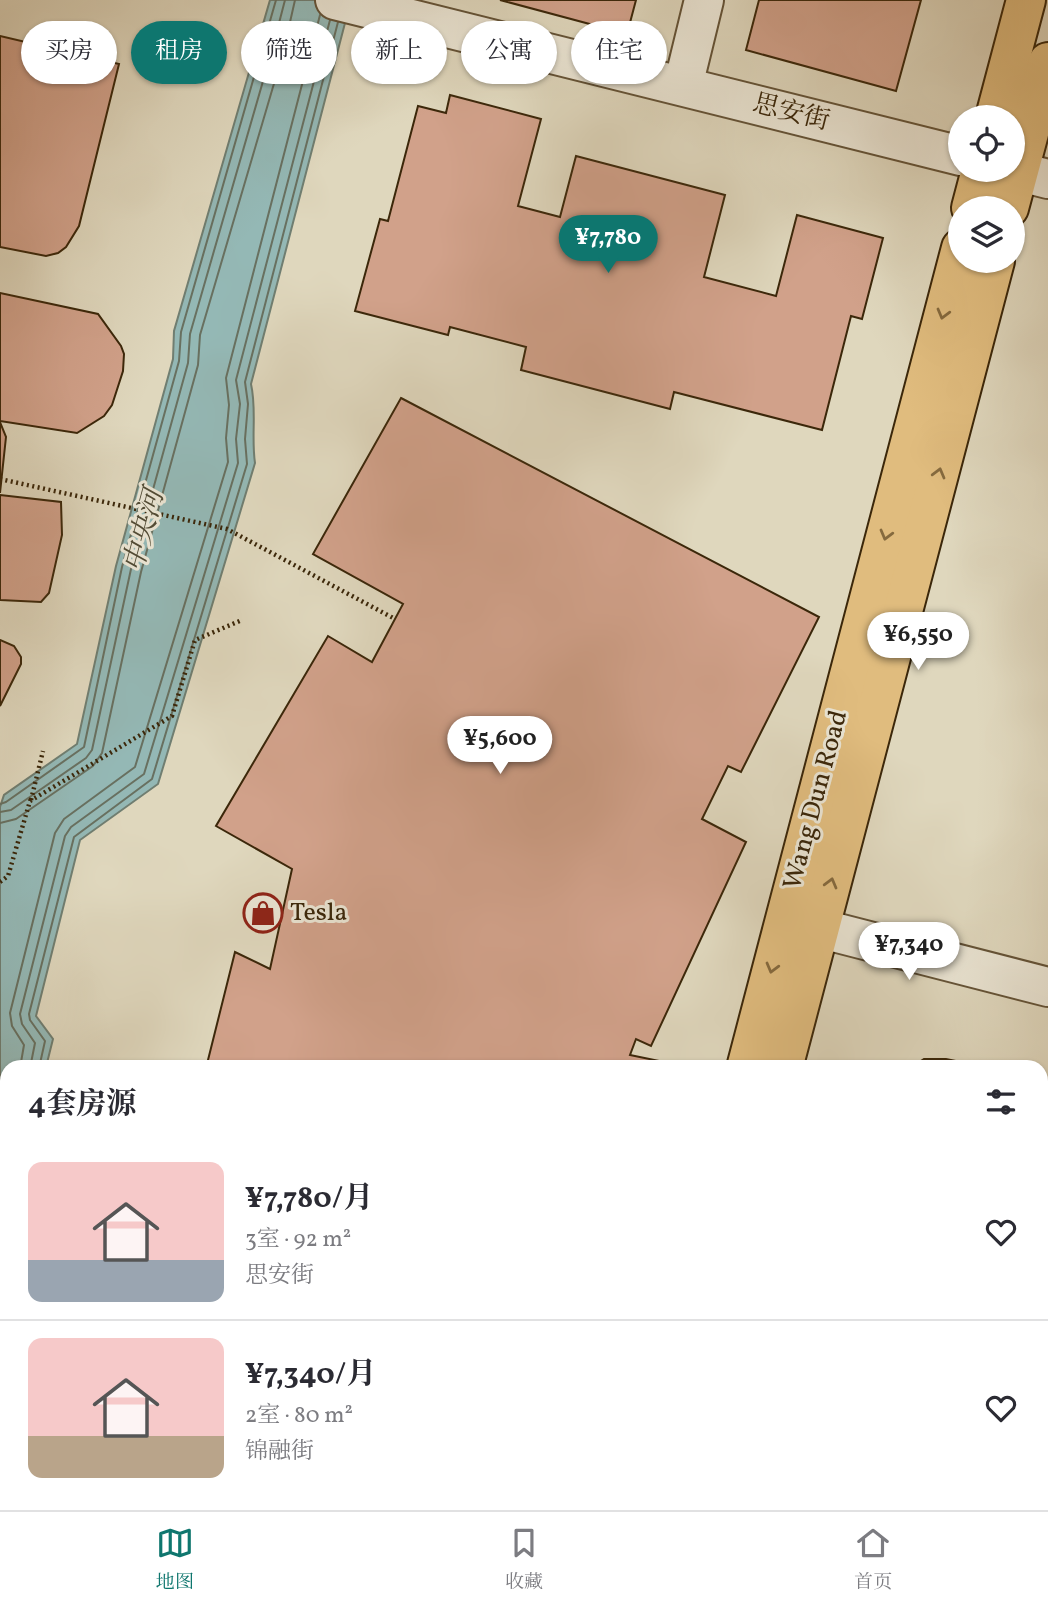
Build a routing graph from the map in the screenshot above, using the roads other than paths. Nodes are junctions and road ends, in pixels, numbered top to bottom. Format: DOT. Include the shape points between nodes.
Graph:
graph roads {
  1 [pos="704,0"];
  2 [pos="1026,0"];
  3 [pos="348,3"];
  4 [pos="1048,62"];
  5 [pos="683,86"];
  6 [pos="998,105"];
  7 [pos="1025,139"];
  8 [pos="948,153"];
  9 [pos="1003,182"];
  10 [pos="986,196"];
  11 [pos="955,273"];
  12 [pos="992,273"];
  13 [pos="802,924"];
  14 [pos="1048,987"];
  15 [pos="749,1060"];
  16 [pos="784,1060"];
  1 -- 5 [label="street"];
  2 -- 6 [label="main road"];
  3 -- 5 [label="street, 思安街"];
  4 -- 7 [label="main road"];
  5 -- 8 [label="street, 思安街"];
  9 -- 10 [label="main road"];
  11 -- 13 [label="main road, Wang Dun Road, one-way"];
  13 -- 12 [label="main road, Wang Dun Road, one-way"];
  13 -- 14 [label="street"];
  13 -- 15 [label="main road, Wang Dun Road, one-way"];
  13 -- 16 [label="main road, Wang Dun Road"];
}
